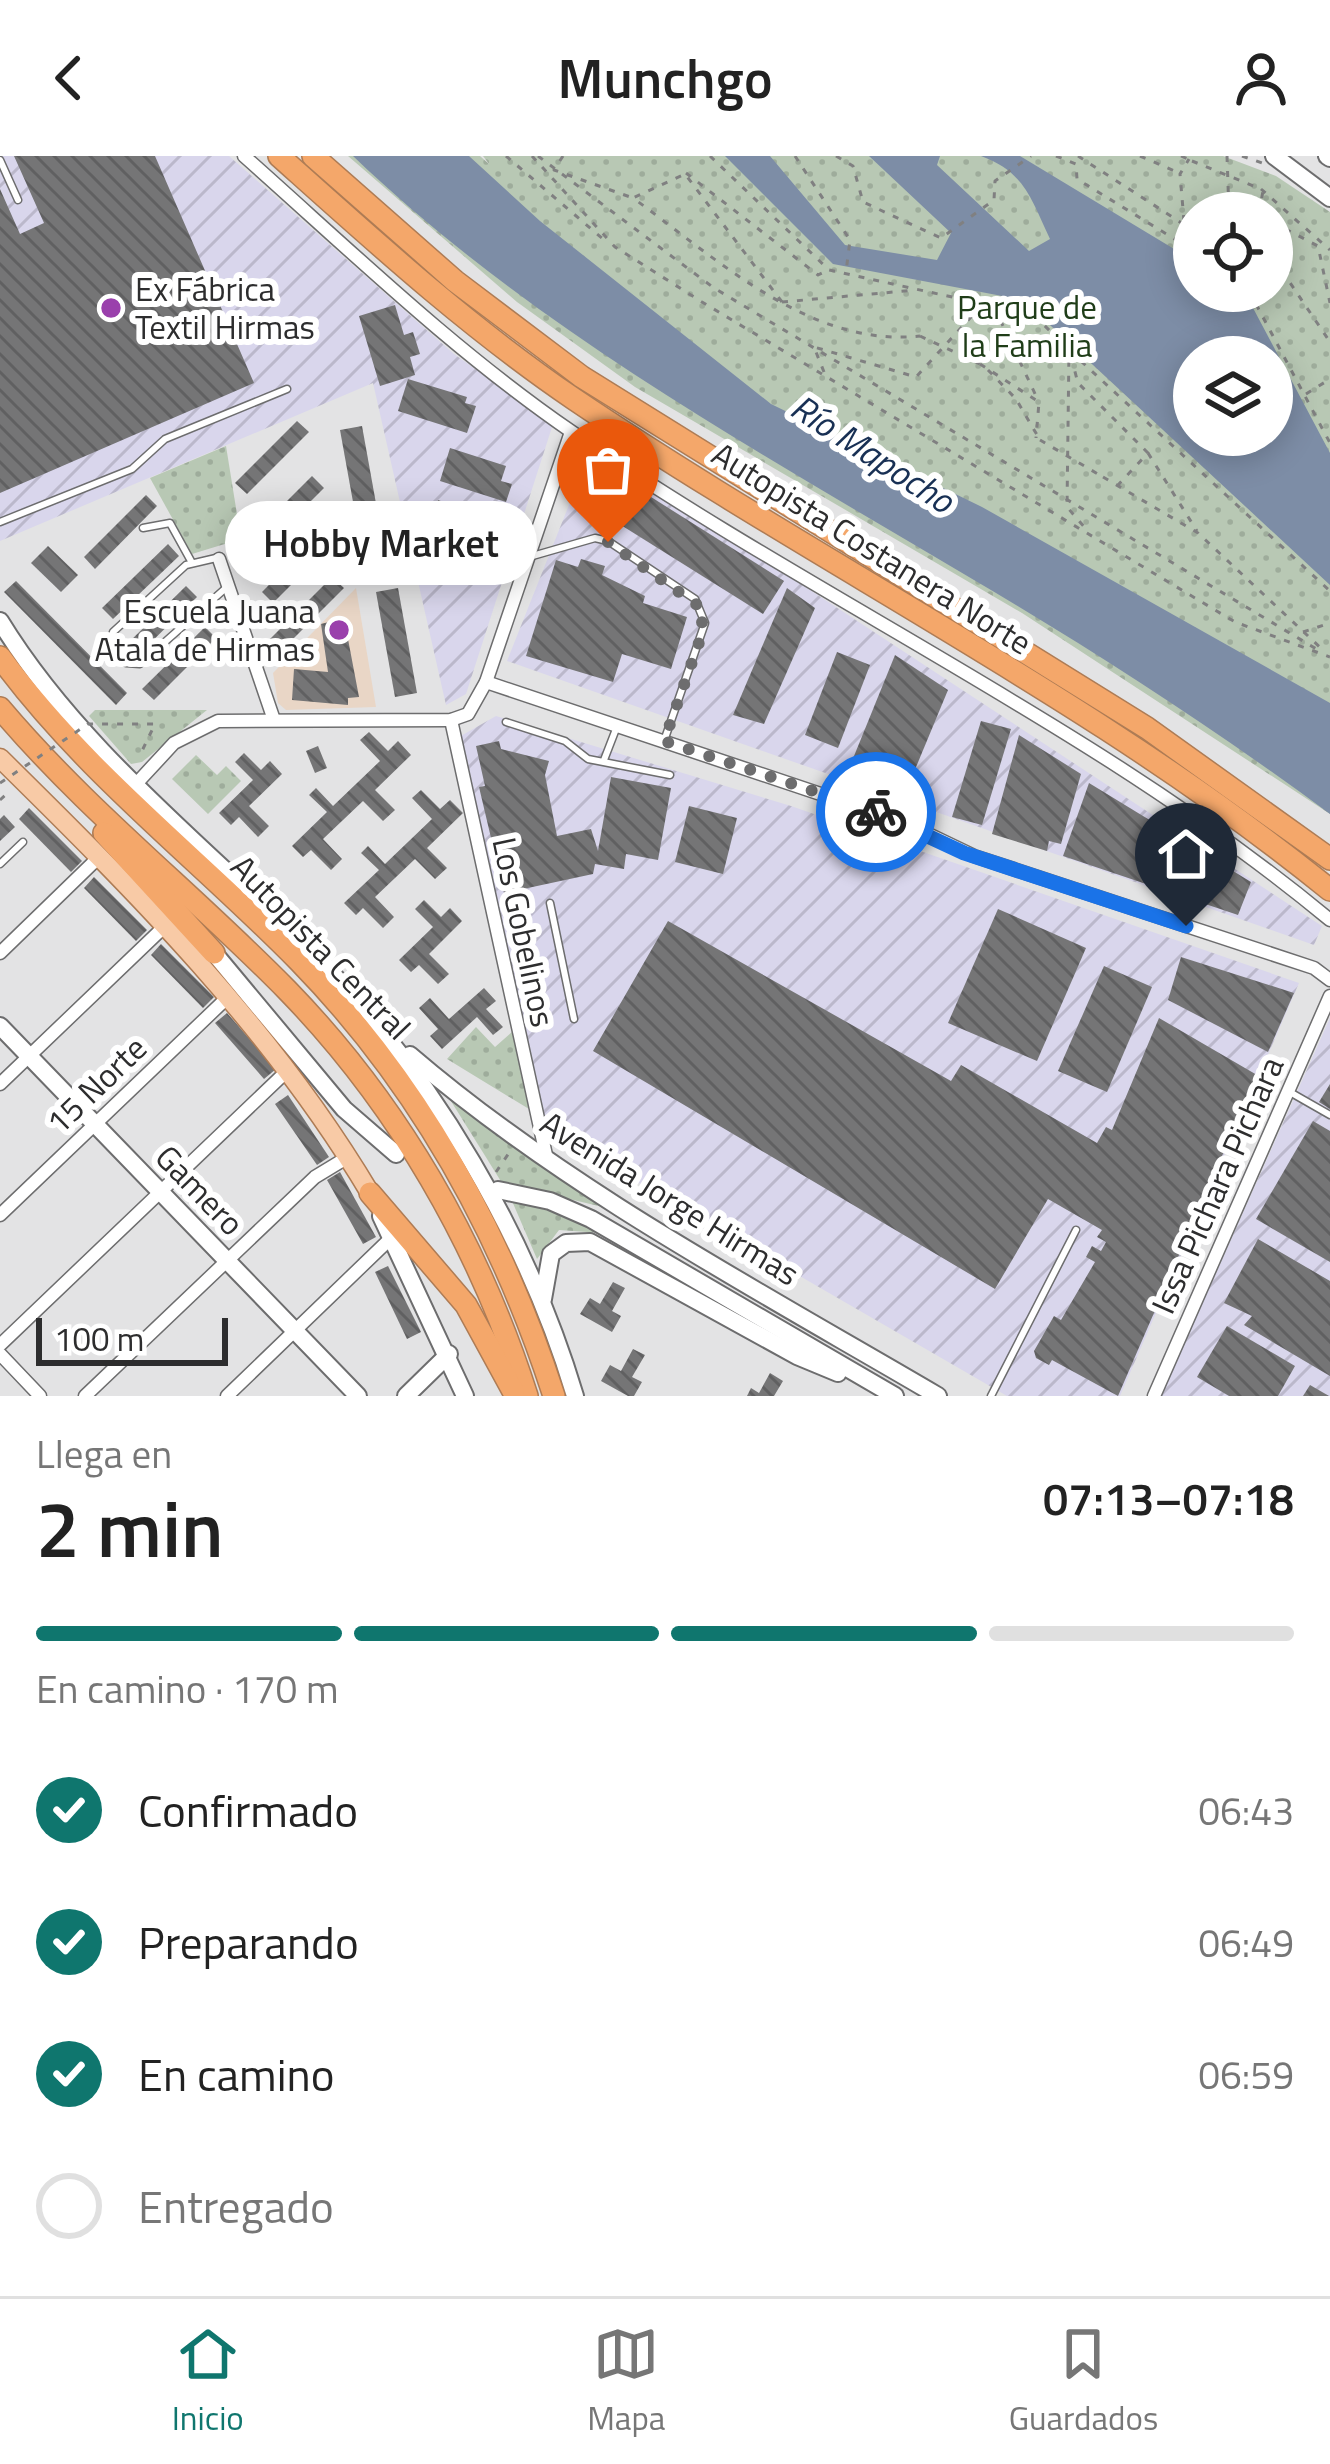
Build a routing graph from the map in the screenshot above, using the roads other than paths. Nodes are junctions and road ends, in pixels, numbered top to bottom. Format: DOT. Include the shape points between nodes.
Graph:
graph roads {
  1 [pos="244,156"];
  2 [pos="279,156"];
  3 [pos="314,156"];
  4 [pos="1274,156"];
  5 [pos="0,160"];
  6 [pos="1330,198"];
  7 [pos="18,200"];
  8 [pos="287,389"];
  9 [pos="572,431"];
  10 [pos="0,522"];
  11 [pos="143,528"];
  12 [pos="529,557"];
  13 [pos="219,559"];
  14 [pos="191,561"];
  15 [pos="228,586"];
  16 [pos="0,621"];
  17 [pos="0,657"];
  18 [pos="486,682"];
  19 [pos="0,708"];
  20 [pos="274,719"];
  21 [pos="451,720"];
  22 [pos="506,722"];
  23 [pos="617,726"];
  24 [pos="664,741"];
  25 [pos="0,758"];
  26 [pos="604,760"];
  27 [pos="670,775"];
  28 [pos="137,783"];
  29 [pos="69,784"];
  30 [pos="64,821"];
  31 [pos="23,842"];
  32 [pos="98,859"];
  33 [pos="1330,859"];
  34 [pos="0,864"];
  35 [pos="1330,890"];
  36 [pos="550,903"];
  37 [pos="1330,920"];
  38 [pos="166,925"];
  39 [pos="0,953"];
  40 [pos="214,953"];
  41 [pos="1329,978"];
  42 [pos="230,995"];
  43 [pos="1330,996"];
  44 [pos="574,1019"];
  45 [pos="0,1026"];
  46 [pos="383,1031"];
  47 [pos="29,1056"];
  48 [pos="288,1070"];
  49 [pos="0,1084"];
  50 [pos="1288,1091"];
  51 [pos="1330,1115"];
  52 [pos="95,1124"];
  53 [pos="396,1154"];
  54 [pos="546,1155"];
  55 [pos="348,1157"];
  56 [pos="491,1189"];
  57 [pos="160,1192"];
  58 [pos="370,1193"];
  59 [pos="0,1215"];
  60 [pos="1076,1230"];
  61 [pos="392,1237"];
  62 [pos="227,1261"];
  63 [pos="545,1312"];
  64 [pos="295,1331"];
  65 [pos="0,1349"];
  66 [pos="449,1354"];
  67 [pos="894,1395"];
  68 [pos="40,1396"];
  69 [pos="85,1396"];
  70 [pos="227,1396"];
  71 [pos="358,1396"];
  72 [pos="406,1396"];
  73 [pos="465,1396"];
  74 [pos="516,1396"];
  75 [pos="526,1396"];
  76 [pos="554,1396"];
  77 [pos="575,1396"];
  78 [pos="938,1396"];
  79 [pos="991,1396"];
  80 [pos="1154,1396"];
  1 -- 9 [label="street" via="444,333"];
  2 -- 35 [label="highway, Autopista Costanera Norte" via="460,316 571,397 1177,774"];
  3 -- 33 [label="highway, Autopista Costanera Norte" via="482,304 582,377 1147,728"];
  4 -- 6 [label="street"];
  5 -- 7 [label="lane"];
  8 -- 10 [label="lane" via="165,439 132,469"];
  9 -- 12 [label="street"];
  9 -- 37 [label="street" via="1165,799"];
  11 -- 14 [label="lane" via="170,523"];
  12 -- 18 [label="street"];
  12 -- 24 [label="lane" via="595,538 695,599 705,623"];
  13 -- 14 [label="lane"];
  13 -- 15 [label="street"];
  14 -- 15 [label="lane" via="111,634 126,663 144,661"];
  15 -- 20 [label="street"];
  16 -- 28 [label="street" via="64,707"];
  17 -- 76 [label="highway, Autopista Central" via="89,764 324,988 403,1084 480,1211"];
  18 -- 21 [label="street" via="472,710"];
  18 -- 23 [label="street"];
  19 -- 29 [label="highway, Autopista Central"];
  20 -- 21 [label="street"];
  20 -- 28 [label="street" via="196,729"];
  21 -- 54 [label="street, Los Gobelinos"];
  22 -- 26 [label="lane"];
  23 -- 24 [label="street"];
  23 -- 26 [label="lane"];
  24 -- 41 [label="street"];
  25 -- 30 [label="main road"];
  26 -- 27 [label="lane"];
  28 -- 46 [label="street"];
  29 -- 40 [label="highway"];
  29 -- 75 [label="highway, Autopista Central" via="290,993 374,1094 462,1235"];
  30 -- 32 [label="main road"];
  30 -- 40 [label="main road"];
  31 -- 34 [label="lane"];
  32 -- 38 [label="main road"];
  32 -- 39 [label="street"];
  36 -- 44 [label="lane"];
  38 -- 42 [label="main road"];
  38 -- 47 [label="street"];
  40 -- 53 [label="street" via="344,1109"];
  42 -- 48 [label="main road"];
  42 -- 52 [label="street, 15 Norte"];
  43 -- 50 [label="street, Issa Pichara Pichara"];
  45 -- 47 [label="street, Gamero"];
  46 -- 54 [label="street, Avenida Jorge Hirmas"];
  46 -- 56 [label="street"];
  47 -- 49 [label="street"];
  47 -- 52 [label="street, Gamero"];
  48 -- 55 [label="main road"];
  48 -- 57 [label="street"];
  50 -- 51 [label="lane"];
  50 -- 80 [label="street, Issa Pichara Pichara"];
  52 -- 57 [label="street, Gamero"];
  52 -- 59 [label="street, 15 Norte"];
  54 -- 78 [label="street, Avenida Jorge Hirmas"];
  55 -- 58 [label="main road"];
  55 -- 62 [label="street" via="315,1177"];
  56 -- 63 [label="street"];
  56 -- 67 [label="street, Avenida Jorge Hirmas" via="591,1219"];
  57 -- 62 [label="street, Gamero"];
  57 -- 65 [label="street"];
  58 -- 61 [label="street"];
  58 -- 74 [label="highway" via="466,1305"];
  60 -- 79 [label="lane"];
  61 -- 64 [label="street"];
  61 -- 66 [label="street"];
  62 -- 64 [label="street, Gamero"];
  62 -- 69 [label="street"];
  63 -- 67 [label="street" via="551,1253 590,1242 797,1356"];
  63 -- 77 [label="street"];
  64 -- 70 [label="street"];
  64 -- 71 [label="street, Gamero"];
  65 -- 68 [label="street"];
  66 -- 72 [label="street"];
  66 -- 73 [label="street"];
}
